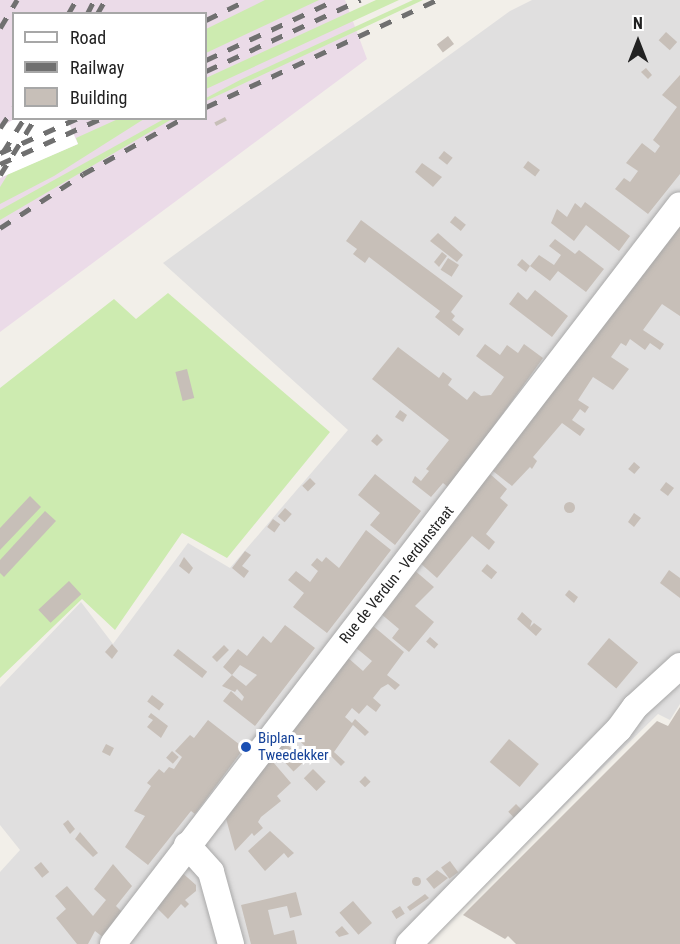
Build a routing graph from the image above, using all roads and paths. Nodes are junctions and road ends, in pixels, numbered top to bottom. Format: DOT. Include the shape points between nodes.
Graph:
graph roads {
  1 [pos="680,205"];
  2 [pos="680,666"];
  3 [pos="187,845"];
  4 [pos="113,944"];
  5 [pos="231,944"];
  6 [pos="409,944"];
  1 -- 3 [label="street, Rue de Verdun - Verdunstraat" via="465,490"];
  2 -- 6 [label="street" via="635,707 619,729"];
  3 -- 4 [label="street, Rue de Verdun - Verdunstraat"];
  3 -- 5 [label="street" via="211,872"];
}
